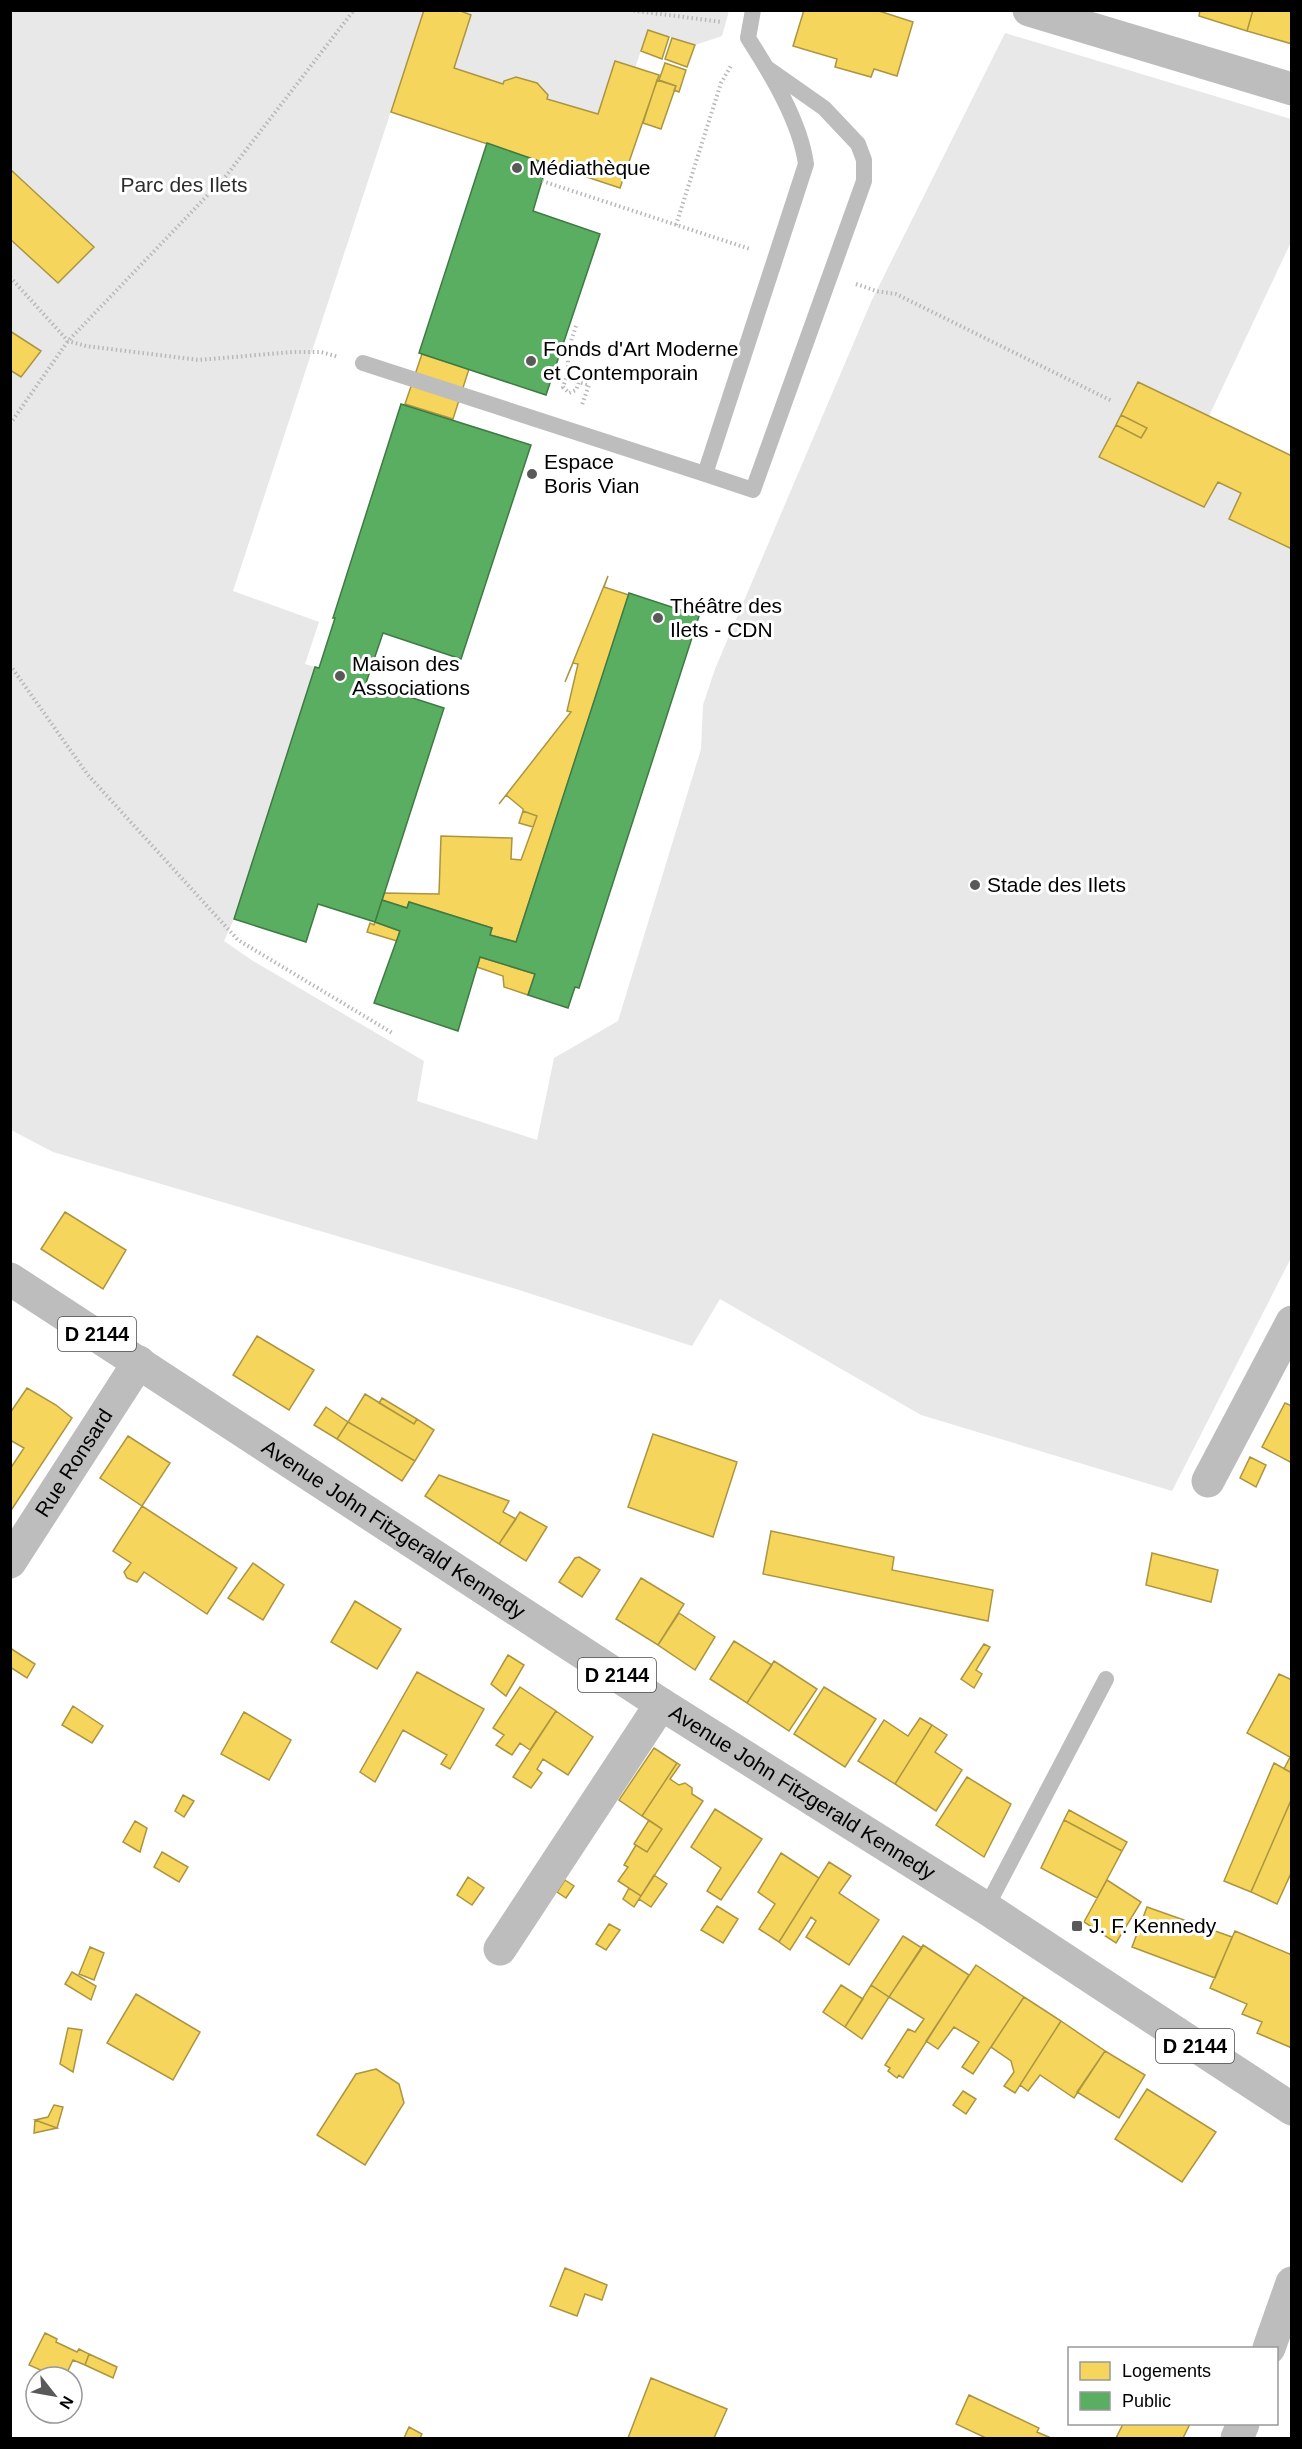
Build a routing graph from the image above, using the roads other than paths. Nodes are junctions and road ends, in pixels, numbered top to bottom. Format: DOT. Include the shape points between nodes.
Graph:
graph roads {
  1 [pos="1029,10"];
  2 [pos="750,24"];
  3 [pos="767,68"];
  4 [pos="1292,89"];
  5 [pos="363,363"];
  6 [pos="705,474"];
  7 [pos="10,1279"];
  8 [pos="1292,1322"];
  9 [pos="139,1362"];
  10 [pos="1208,1481"];
  11 [pos="10,1562"];
  12 [pos="1106,1680"];
  13 [pos="661,1704"];
  14 [pos="986,1908"];
  15 [pos="500,1948"];
  16 [pos="1292,2109"];
  17 [pos="1292,2283"];
  18 [pos="1270,2347"];
  1 -- 4 [label="main road"];
  2 -- 3 [label="lane"];
  3 -- 6 [label="lane" via="803,143 806,164"];
  3 -- 6 [label="lane" via="824,108 858,144 864,160 864,182 753,490"];
  5 -- 6 [label="lane"];
  7 -- 9 [label="main road, Avenue John Fitzgerald Kennedy / D 2144"];
  8 -- 10 [label="main road"];
  9 -- 11 [label="main road, Rue Ronsard"];
  9 -- 13 [label="main road, Avenue John Fitzgerald Kennedy / D 2144"];
  12 -- 14 [label="lane"];
  13 -- 14 [label="main road, Avenue John Fitzgerald Kennedy / D 2144"];
  13 -- 15 [label="main road"];
  14 -- 16 [label="main road, Avenue John Fitzgerald Kennedy / D 2144"];
  17 -- 18 [label="main road"];
}
